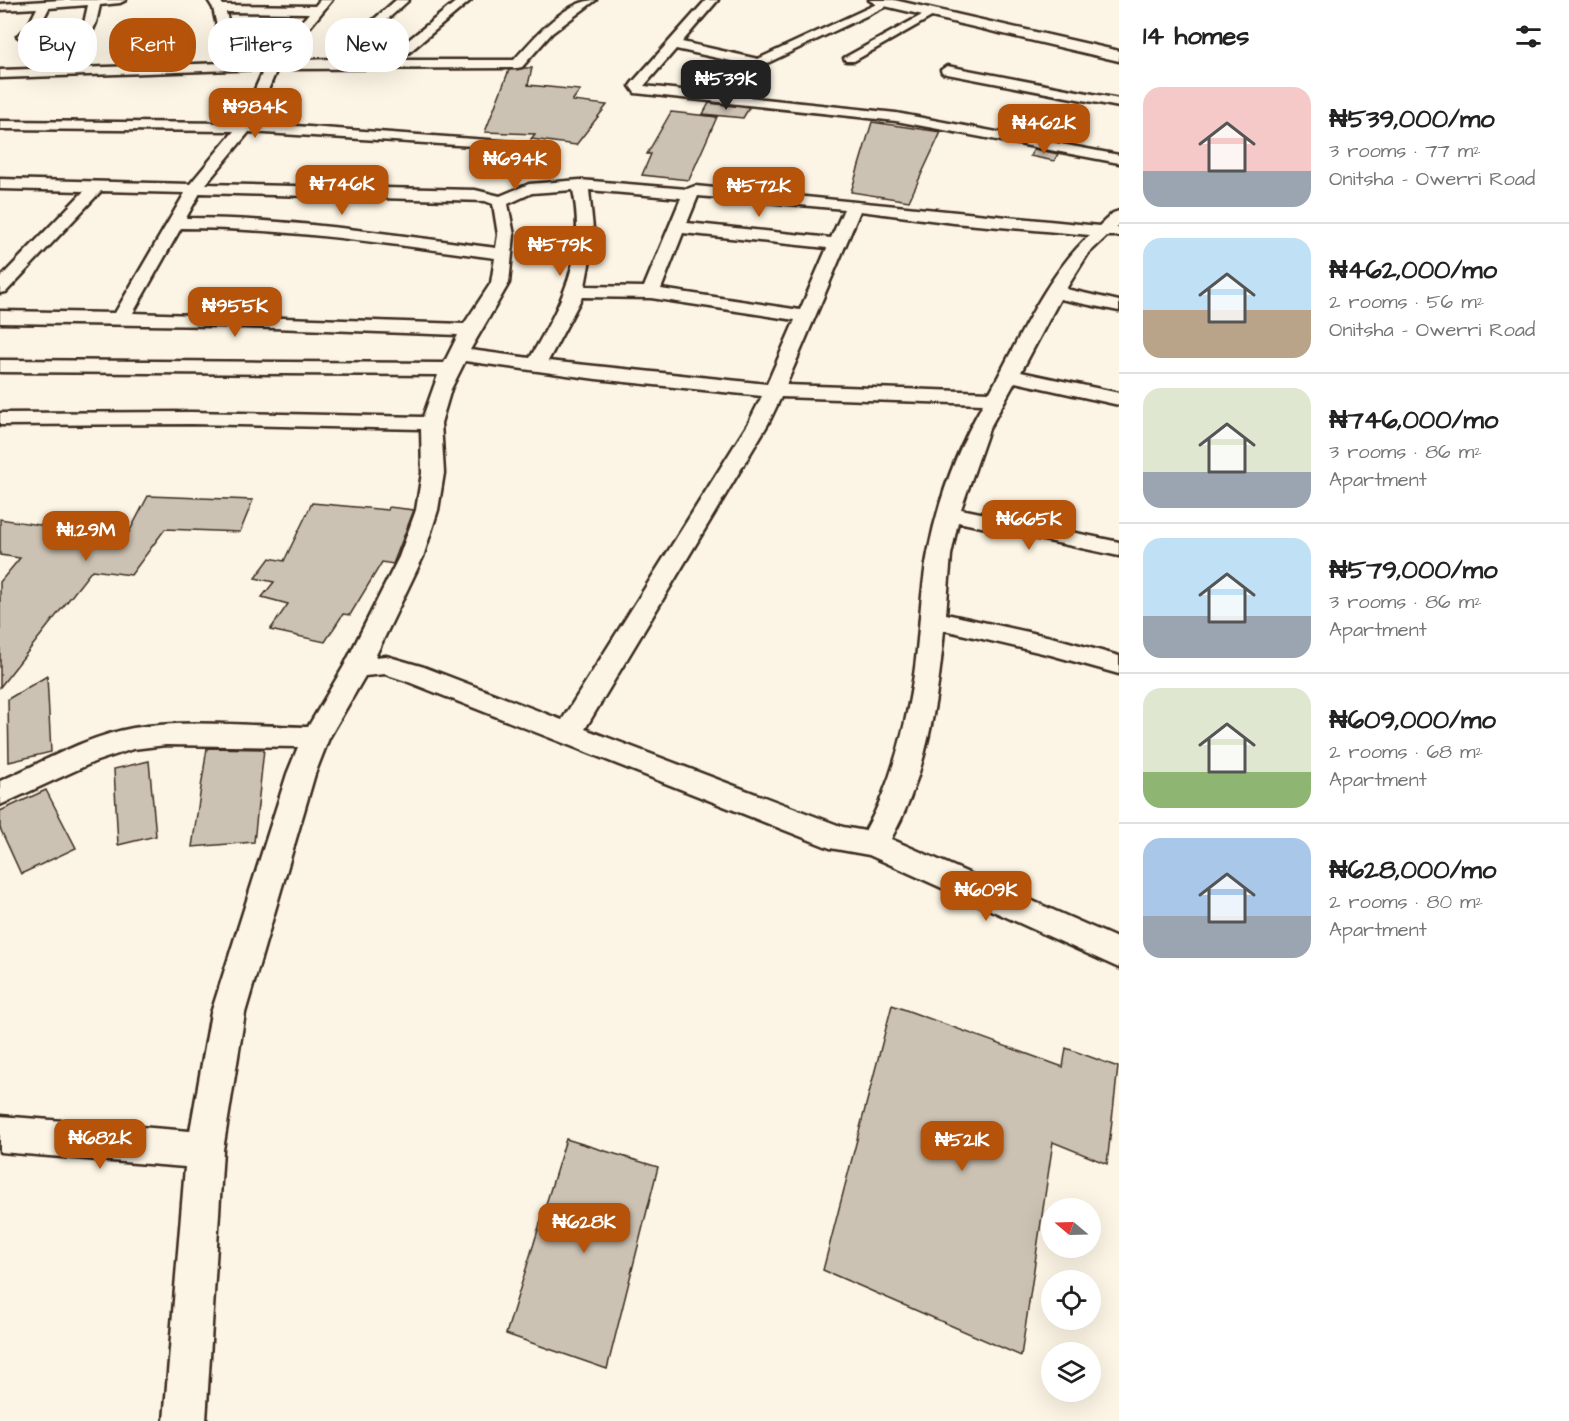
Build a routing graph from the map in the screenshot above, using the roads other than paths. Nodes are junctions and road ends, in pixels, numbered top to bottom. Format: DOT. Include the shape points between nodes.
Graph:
graph roads {
  1 [pos="120,0"];
  2 [pos="403,0"];
  3 [pos="465,0"];
  4 [pos="590,0"];
  5 [pos="712,0"];
  6 [pos="906,0"];
  7 [pos="94,1"];
  8 [pos="882,1"];
  9 [pos="217,4"];
  10 [pos="44,5"];
  11 [pos="322,5"];
  12 [pos="0,7"];
  13 [pos="931,13"];
  14 [pos="38,18"];
  15 [pos="91,18"];
  16 [pos="311,18"];
  17 [pos="379,18"];
  18 [pos="672,44"];
  19 [pos="409,46"];
  20 [pos="1119,50"];
  21 [pos="1119,56"];
  22 [pos="850,58"];
  23 [pos="409,63"];
  24 [pos="208,67"];
  25 [pos="97,70"];
  26 [pos="947,70"];
  27 [pos="45,72"];
  28 [pos="269,72"];
  29 [pos="0,74"];
  30 [pos="1119,103"];
  31 [pos="0,125"];
  32 [pos="245,127"];
  33 [pos="515,146"];
  34 [pos="1119,159"];
  35 [pos="0,184"];
  36 [pos="580,185"];
  37 [pos="97,186"];
  38 [pos="196,187"];
  39 [pos="690,194"];
  40 [pos="500,202"];
  41 [pos="854,205"];
  42 [pos="175,223"];
  43 [pos="1114,226"];
  44 [pos="677,227"];
  45 [pos="837,244"];
  46 [pos="505,254"];
  47 [pos="0,288"];
  48 [pos="575,291"];
  49 [pos="1055,292"];
  50 [pos="651,293"];
  51 [pos="1119,306"];
  52 [pos="806,316"];
  53 [pos="0,317"];
  54 [pos="121,318"];
  55 [pos="470,330"];
  56 [pos="454,362"];
  57 [pos="536,364"];
  58 [pos="0,366"];
  59 [pos="1009,375"];
  60 [pos="774,391"];
  61 [pos="996,398"];
  62 [pos="1119,399"];
  63 [pos="0,419"];
  64 [pos="431,423"];
  65 [pos="948,513"];
  66 [pos="1119,549"];
  67 [pos="933,619"];
  68 [pos="1119,665"];
  69 [pos="357,667"];
  70 [pos="568,734"];
  71 [pos="316,737"];
  72 [pos="0,795"];
  73 [pos="873,844"];
  74 [pos="1119,954"];
  75 [pos="0,1134"];
  76 [pos="205,1150"];
  77 [pos="185,1421"];
  1 -- 7 [label="street"];
  2 -- 17 [label="street"];
  3 -- 19 [label="street"];
  4 -- 23 [label="street" via="548,30 517,64"];
  5 -- 18 [label="street"];
  6 -- 20 [label="highway"];
  7 -- 10 [label="street"];
  7 -- 15 [label="street"];
  8 -- 13 [label="highway"];
  8 -- 18 [label="street" via="759,63"];
  9 -- 11 [label="street"];
  10 -- 12 [label="street"];
  10 -- 14 [label="street"];
  11 -- 16 [label="street"];
  13 -- 21 [label="highway"];
  13 -- 22 [label="street"];
  18 -- 34 [label="street" via="637,86 640,90 896,117"];
  24 -- 25 [label="street"];
  26 -- 30 [label="street"];
  27 -- 29 [label="street"];
  28 -- 32 [label="street"];
  31 -- 32 [label="street"];
  32 -- 33 [label="street"];
  32 -- 38 [label="street"];
  35 -- 37 [label="street"];
  36 -- 39 [label="street"];
  36 -- 40 [label="street" via="529,189"];
  36 -- 48 [label="street" via="586,208 586,242"];
  37 -- 38 [label="street"];
  37 -- 47 [label="street"];
  38 -- 40 [label="street" via="475,195"];
  38 -- 42 [label="street"];
  39 -- 41 [label="street" via="704,190"];
  39 -- 44 [label="street"];
  40 -- 46 [label="street"];
  41 -- 43 [label="street" via="954,218"];
  41 -- 45 [label="street"];
  42 -- 46 [label="street" via="295,227"];
  42 -- 54 [label="street"];
  43 -- 49 [label="street" via="1082,251"];
  44 -- 45 [label="street"];
  44 -- 50 [label="street"];
  45 -- 52 [label="street"];
  46 -- 55 [label="street" via="500,283"];
  48 -- 50 [label="street"];
  48 -- 57 [label="street"];
  49 -- 51 [label="street"];
  49 -- 59 [label="street"];
  50 -- 52 [label="street"];
  52 -- 60 [label="street"];
  53 -- 54 [label="street"];
  54 -- 55 [label="street"];
  55 -- 56 [label="street"];
  56 -- 57 [label="street"];
  56 -- 58 [label="street"];
  56 -- 64 [label="street"];
  57 -- 60 [label="street"];
  59 -- 61 [label="street"];
  59 -- 62 [label="street"];
  60 -- 61 [label="street"];
  60 -- 70 [label="street" via="752,434"];
  61 -- 65 [label="street" via="979,429"];
  63 -- 64 [label="street"];
  64 -- 69 [label="street" via="433,473 427,510 411,557"];
  65 -- 66 [label="street"];
  65 -- 67 [label="street" via="939,555"];
  67 -- 68 [label="street"];
  67 -- 73 [label="street" via="927,676 908,762 891,812"];
  69 -- 70 [label="street" via="386,665 415,674"];
  69 -- 71 [label="street"];
  70 -- 73 [label="street" via="841,839"];
  71 -- 72 [label="street" via="166,735 131,739 84,755"];
  71 -- 76 [label="street" via="301,774 228,1012"];
  73 -- 74 [label="street"];
  75 -- 76 [label="street"];
  76 -- 77 [label="street"];
}
